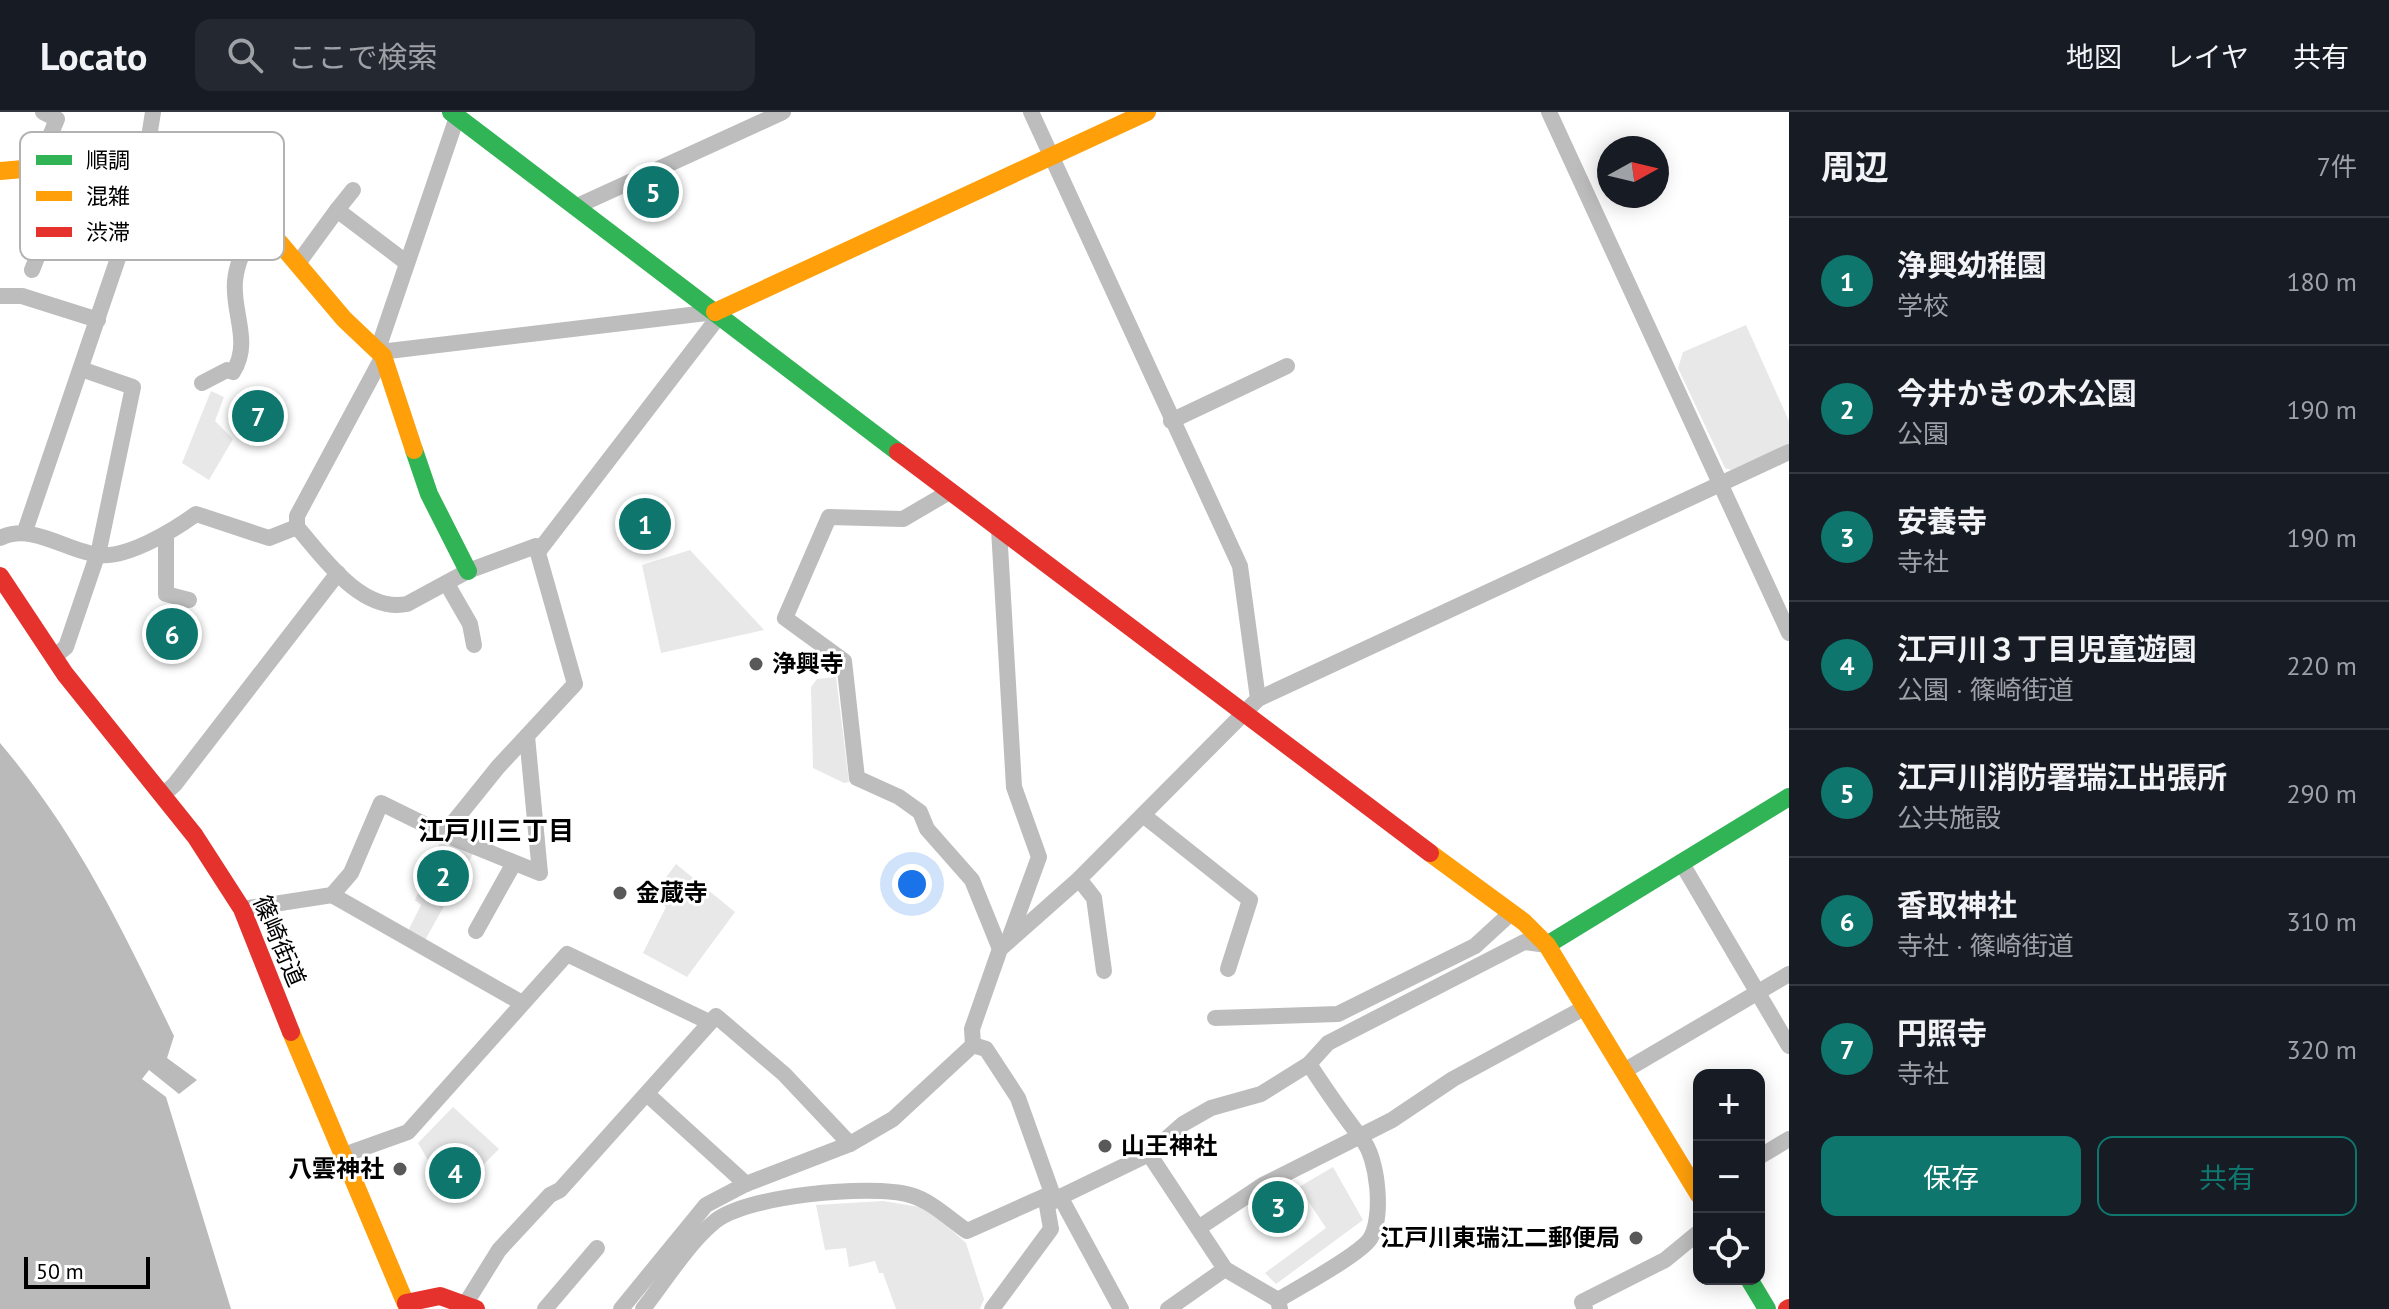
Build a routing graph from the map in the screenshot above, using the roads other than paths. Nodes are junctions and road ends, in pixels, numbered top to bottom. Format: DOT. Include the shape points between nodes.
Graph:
graph roads {
  1 [pos="43,112"];
  2 [pos="153,112"];
  3 [pos="783,112"];
  4 [pos="1031,112"];
  5 [pos="1147,112"];
  6 [pos="1549,112"];
  7 [pos="454,115"];
  8 [pos="52,132"];
  9 [pos="150,132"];
  10 [pos="1051,156"];
  11 [pos="20,169"];
  12 [pos="0,171"];
  13 [pos="353,190"];
  14 [pos="575,207"];
  15 [pos="337,210"];
  16 [pos="284,244"];
  17 [pos="36,260"];
  18 [pos="118,260"];
  19 [pos="240,260"];
  20 [pos="299,262"];
  21 [pos="407,263"];
  22 [pos="32,270"];
  23 [pos="0,296"];
  24 [pos="718,313"];
  25 [pos="98,320"];
  26 [pos="380,352"];
  27 [pos="1287,366"];
  28 [pos="81,369"];
  29 [pos="202,383"];
  30 [pos="1171,421"];
  31 [pos="1789,452"];
  32 [pos="1719,483"];
  33 [pos="951,491"];
  34 [pos="297,527"];
  35 [pos="999,529"];
  36 [pos="25,531"];
  37 [pos="166,536"];
  38 [pos="0,538"];
  39 [pos="538,552"];
  40 [pos="95,555"];
  41 [pos="468,571"];
  42 [pos="338,573"];
  43 [pos="0,576"];
  44 [pos="447,584"];
  45 [pos="189,600"];
  46 [pos="1789,633"];
  47 [pos="474,645"];
  48 [pos="54,657"];
  49 [pos="1258,699"];
  50 [pos="1241,713"];
  51 [pos="527,736"];
  52 [pos="162,796"];
  53 [pos="1789,797"];
  54 [pos="1143,815"];
  55 [pos="444,834"];
  56 [pos="1681,862"];
  57 [pos="514,863"];
  58 [pos="1079,879"];
  59 [pos="332,895"];
  60 [pos="242,909"];
  61 [pos="1511,913"];
  62 [pos="476,931"];
  63 [pos="1005,945"];
  64 [pos="1547,945"];
  65 [pos="1228,969"];
  66 [pos="1104,971"];
  67 [pos="1789,974"];
  68 [pos="1757,992"];
  69 [pos="522,1003"];
  70 [pos="1584,1008"];
  71 [pos="1215,1018"];
  72 [pos="709,1022"];
  73 [pos="973,1045"];
  74 [pos="1789,1046"];
  75 [pos="1309,1064"];
  76 [pos="1624,1071"];
  77 [pos="647,1094"];
  78 [pos="1358,1136"];
  79 [pos="1789,1139"];
  80 [pos="850,1144"];
  81 [pos="1765,1153"];
  82 [pos="1149,1154"];
  83 [pos="341,1156"];
  84 [pos="746,1184"];
  85 [pos="1693,1184"];
  86 [pos="1054,1196"];
  87 [pos="1200,1227"];
  88 [pos="1693,1237"];
  89 [pos="597,1248"];
  90 [pos="1225,1269"];
  91 [pos="1753,1285"];
  92 [pos="1279,1304"];
  93 [pos="407,1306"];
  94 [pos="471,1306"];
  95 [pos="545,1309"];
  96 [pos="621,1309"];
  97 [pos="643,1309"];
  98 [pos="992,1309"];
  99 [pos="1121,1309"];
  100 [pos="1168,1309"];
  101 [pos="1585,1309"];
  102 [pos="1767,1309"];
  1 -- 8 [label="street" via="57,119"];
  2 -- 9 [label="street"];
  3 -- 14 [label="street"];
  4 -- 10 [label="street"];
  5 -- 10 [label="street"];
  6 -- 32 [label="street"];
  7 -- 14 [label="street"];
  7 -- 21 [label="street"];
  10 -- 24 [label="street"];
  10 -- 30 [label="street"];
  11 -- 12 [label="street"];
  13 -- 15 [label="street"];
  14 -- 24 [label="street"];
  15 -- 20 [label="street"];
  15 -- 21 [label="street"];
  16 -- 20 [label="street"];
  17 -- 22 [label="street"];
  18 -- 25 [label="street"];
  19 -- 29 [label="street" via="234,282 242,344 239,362 233,372"];
  20 -- 26 [label="street" via="344,319"];
  21 -- 26 [label="street"];
  23 -- 25 [label="street" via="22,296"];
  24 -- 26 [label="street"];
  24 -- 33 [label="street"];
  24 -- 39 [label="street"];
  25 -- 28 [label="street"];
  26 -- 34 [label="street" via="297,516"];
  26 -- 41 [label="street" via="429,494"];
  27 -- 30 [label="street"];
  28 -- 36 [label="street"];
  28 -- 40 [label="street" via="133,387"];
  30 -- 49 [label="street" via="1240,566"];
  31 -- 32 [label="street"];
  32 -- 46 [label="street"];
  32 -- 49 [label="street"];
  33 -- 35 [label="street"];
  33 -- 63 [label="street" via="903,519 829,517 785,618 844,661 857,778 920,812 927,829 972,880"];
  34 -- 37 [label="street" via="269,538 196,514"];
  34 -- 42 [label="street"];
  35 -- 50 [label="street"];
  35 -- 63 [label="street" via="1014,787 1039,857"];
  36 -- 38 [label="street"];
  36 -- 40 [label="street"];
  37 -- 40 [label="street"];
  37 -- 45 [label="street" via="166,594"];
  39 -- 41 [label="street" via="536,546"];
  39 -- 51 [label="street" via="575,684"];
  40 -- 48 [label="street" via="66,647"];
  41 -- 44 [label="street"];
  42 -- 44 [label="street" via="365,595 396,606"];
  42 -- 52 [label="street"];
  43 -- 48 [label="street, 篠崎街道"];
  44 -- 47 [label="street" via="470,624"];
  48 -- 52 [label="street, 篠崎街道"];
  49 -- 50 [label="street"];
  50 -- 54 [label="street"];
  50 -- 61 [label="street"];
  51 -- 55 [label="street"];
  51 -- 57 [label="street" via="540,873"];
  52 -- 60 [label="street, 篠崎街道"];
  53 -- 56 [label="street"];
  54 -- 58 [label="street"];
  54 -- 65 [label="street" via="1250,900"];
  55 -- 57 [label="street"];
  55 -- 59 [label="street" via="381,803 351,873"];
  56 -- 64 [label="street"];
  56 -- 68 [label="street"];
  57 -- 62 [label="street"];
  58 -- 63 [label="street"];
  58 -- 66 [label="street" via="1094,898"];
  59 -- 60 [label="street"];
  59 -- 69 [label="street"];
  60 -- 83 [label="street, 篠崎街道"];
  61 -- 64 [label="street"];
  61 -- 71 [label="street" via="1475,946 1338,1014"];
  63 -- 73 [label="street" via="972,1029"];
  64 -- 70 [label="street"];
  64 -- 75 [label="street" via="1524,942 1328,1043"];
  67 -- 68 [label="street"];
  68 -- 74 [label="street"];
  68 -- 76 [label="street"];
  69 -- 72 [label="street" via="567,954"];
  69 -- 83 [label="street" via="408,1132"];
  70 -- 76 [label="street"];
  70 -- 78 [label="street"];
  72 -- 77 [label="street"];
  72 -- 80 [label="street" via="716,1016 784,1074"];
  73 -- 80 [label="street" via="893,1119"];
  73 -- 86 [label="street" via="986,1049 1018,1098"];
  75 -- 78 [label="street"];
  75 -- 82 [label="street" via="1261,1094 1192,1118"];
  76 -- 85 [label="street"];
  77 -- 84 [label="street"];
  77 -- 94 [label="street" via="499,1250"];
  78 -- 87 [label="street" via="1263,1185"];
  78 -- 92 [label="street" via="1378,1182 1370,1239"];
  79 -- 81 [label="street"];
  80 -- 84 [label="street"];
  82 -- 86 [label="street"];
  82 -- 87 [label="street"];
  83 -- 93 [label="street, 篠崎街道"];
  84 -- 96 [label="street" via="706,1205"];
  86 -- 97 [label="street" via="967,1231 928,1202 909,1195 804,1194 764,1200 714,1221"];
  86 -- 98 [label="street" via="1047,1206 1051,1229"];
  86 -- 99 [label="street" via="1063,1202"];
  87 -- 90 [label="street"];
  88 -- 101 [label="street" via="1665,1260 1582,1302"];
  89 -- 95 [label="street"];
  90 -- 92 [label="street"];
  90 -- 100 [label="street"];
  91 -- 102 [label="street"];
  93 -- 94 [label="street, 篠崎街道" via="440,1296"];
}
